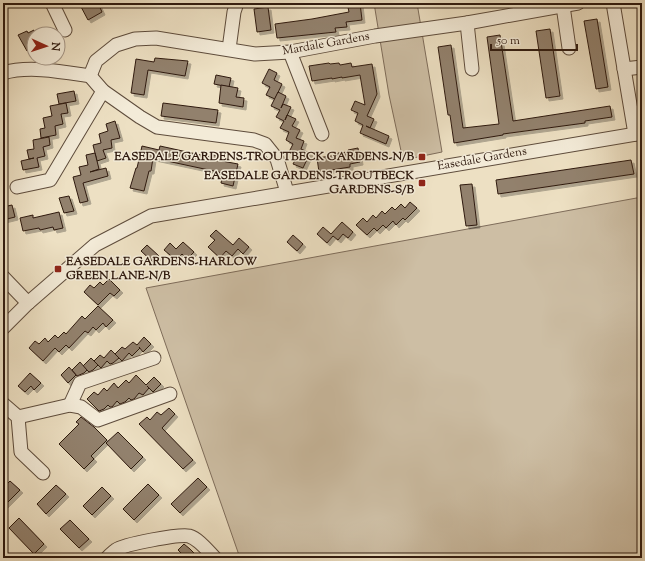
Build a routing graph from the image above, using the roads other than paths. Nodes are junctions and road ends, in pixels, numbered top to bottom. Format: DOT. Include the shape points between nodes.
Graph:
graph roads {
  1 [pos="52,3"];
  2 [pos="237,3"];
  3 [pos="578,3"];
  4 [pos="613,3"];
  5 [pos="564,6"];
  6 [pos="466,23"];
  7 [pos="63,26"];
  8 [pos="569,48"];
  9 [pos="228,49"];
  10 [pos="290,52"];
  11 [pos="642,67"];
  12 [pos="472,68"];
  13 [pos="624,69"];
  14 [pos="3,73"];
  15 [pos="90,76"];
  16 [pos="102,91"];
  17 [pos="639,133"];
  18 [pos="322,134"];
  19 [pos="17,188"];
  20 [pos="287,192"];
  21 [pos="3,277"];
  22 [pos="28,303"];
  23 [pos="3,328"];
  24 [pos="154,358"];
  25 [pos="170,394"];
  26 [pos="3,404"];
  27 [pos="70,405"];
  28 [pos="18,417"];
  29 [pos="43,473"];
  30 [pos="107,558"];
  31 [pos="215,558"];
  1 -- 7 [label="street"];
  2 -- 9 [label="street"];
  3 -- 5 [label="street, Mardale Gardens"];
  4 -- 13 [label="street"];
  5 -- 6 [label="street, Mardale Gardens"];
  5 -- 8 [label="street"];
  6 -- 10 [label="street, Mardale Gardens"];
  6 -- 12 [label="street"];
  9 -- 10 [label="street, Mardale Gardens" via="256,54"];
  9 -- 15 [label="street, Mardale Gardens" via="156,38 135,39 116,45 96,61"];
  10 -- 18 [label="street"];
  11 -- 13 [label="street"];
  13 -- 17 [label="street"];
  14 -- 15 [label="street" via="28,70"];
  15 -- 16 [label="street"];
  16 -- 19 [label="street" via="50,180"];
  16 -- 20 [label="street" via="157,127 254,140 265,144 277,159"];
  17 -- 20 [label="street, Easedale Gardens"];
  20 -- 22 [label="street, Easedale Gardens" via="151,216 95,245"];
  21 -- 22 [label="street"];
  22 -- 23 [label="street, Easedale Gardens"];
  24 -- 27 [label="street" via="80,383"];
  25 -- 27 [label="street" via="98,420 81,407"];
  26 -- 28 [label="street"];
  27 -- 28 [label="street"];
  28 -- 29 [label="street" via="21,452"];
  30 -- 31 [label="street" via="116,549 131,544 189,536"];
}
